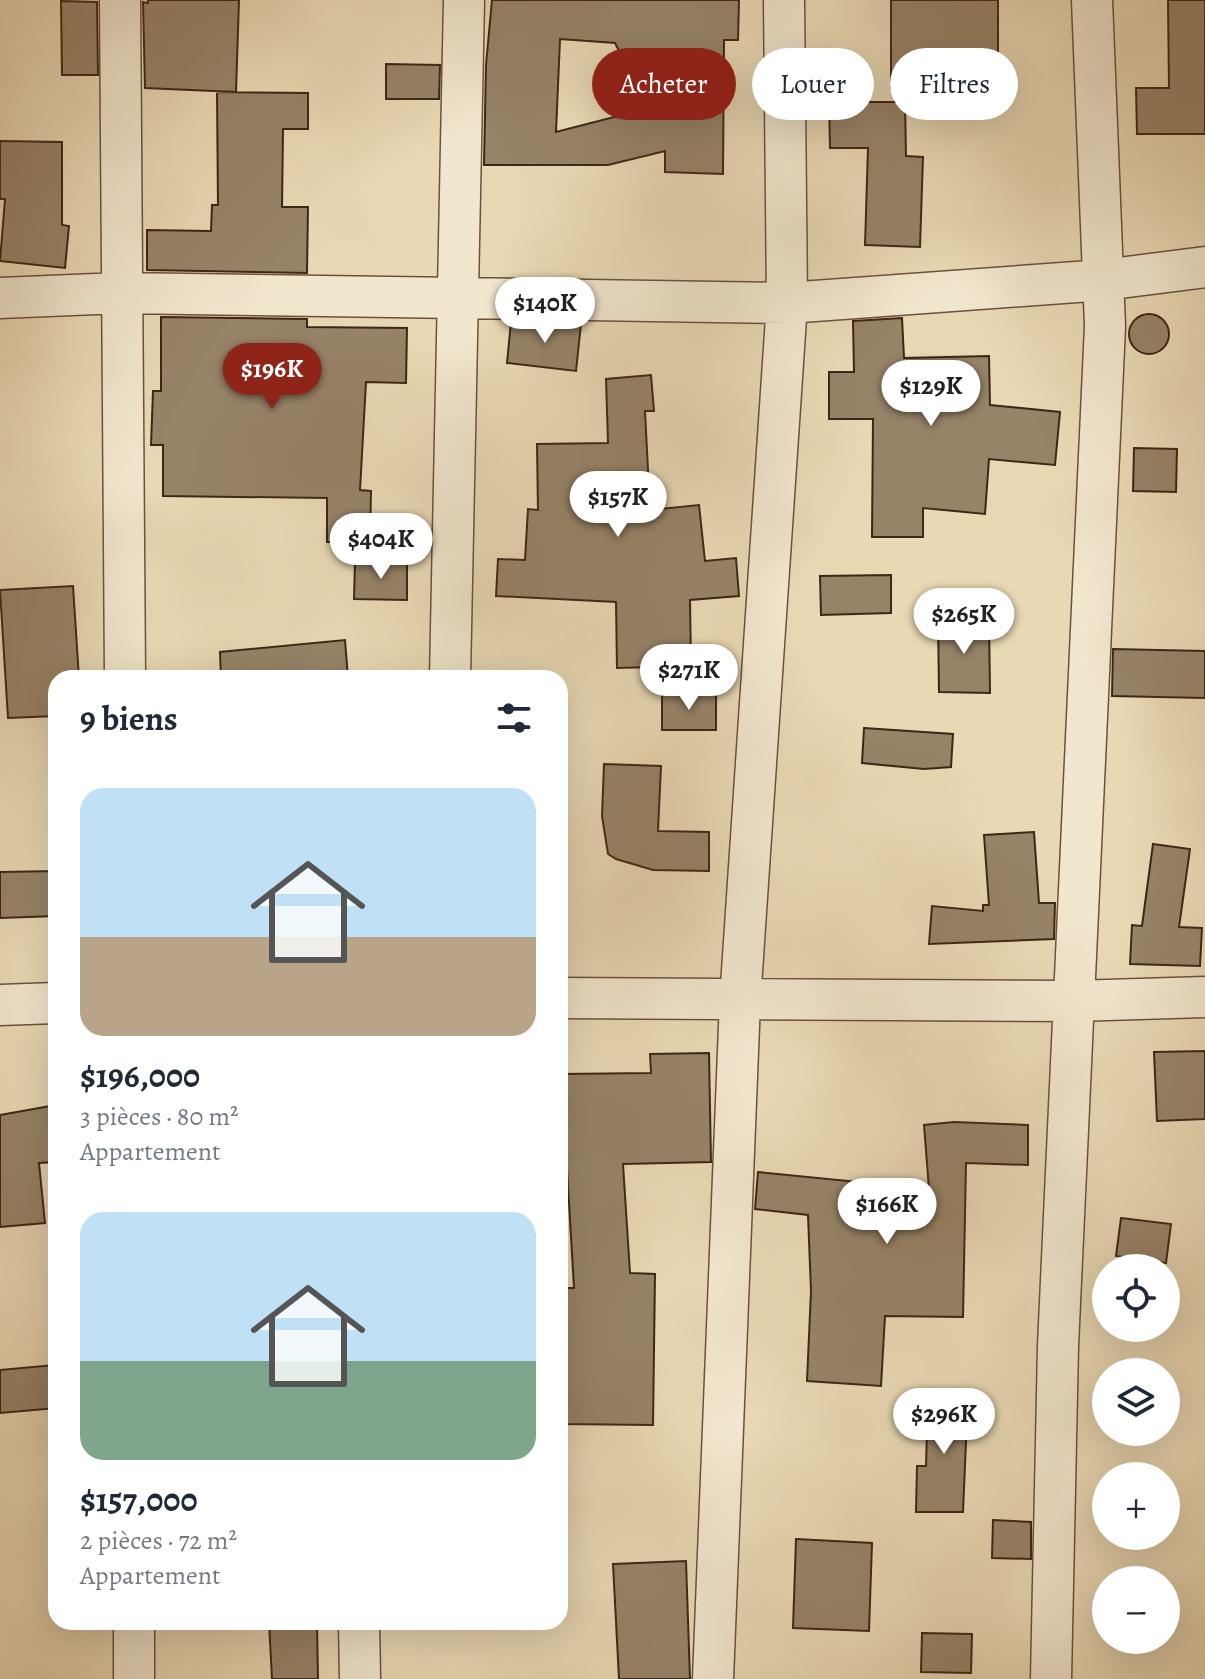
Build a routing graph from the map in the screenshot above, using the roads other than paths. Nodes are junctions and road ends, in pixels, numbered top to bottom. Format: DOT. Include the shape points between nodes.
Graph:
graph roads {
  1 [pos="120,0"];
  2 [pos="464,0"];
  3 [pos="784,0"];
  4 [pos="1092,0"];
  5 [pos="1205,267"];
  6 [pos="1104,280"];
  7 [pos="120,293"];
  8 [pos="456,297"];
  9 [pos="0,298"];
  10 [pos="787,303"];
  11 [pos="125,670"];
  12 [pos="450,670"];
  13 [pos="1205,997"];
  14 [pos="568,998"];
  15 [pos="740,1001"];
  16 [pos="1074,1001"];
  17 [pos="48,1003"];
  18 [pos="0,1005"];
  19 [pos="134,1630"];
  20 [pos="359,1630"];
  21 [pos="134,1679"];
  22 [pos="360,1679"];
  23 [pos="713,1679"];
  24 [pos="1051,1679"];
  1 -- 7 [label="street"];
  2 -- 8 [label="street"];
  3 -- 10 [label="street"];
  4 -- 6 [label="street"];
  5 -- 6 [label="street"];
  6 -- 10 [label="street"];
  6 -- 16 [label="street"];
  7 -- 8 [label="street"];
  7 -- 9 [label="street"];
  7 -- 11 [label="street"];
  8 -- 10 [label="street"];
  8 -- 12 [label="street"];
  10 -- 15 [label="street"];
  13 -- 16 [label="street"];
  14 -- 15 [label="street"];
  15 -- 16 [label="street"];
  15 -- 23 [label="street"];
  16 -- 24 [label="street" via="1058,1346"];
  17 -- 18 [label="street"];
  19 -- 21 [label="street"];
  20 -- 22 [label="street"];
}
